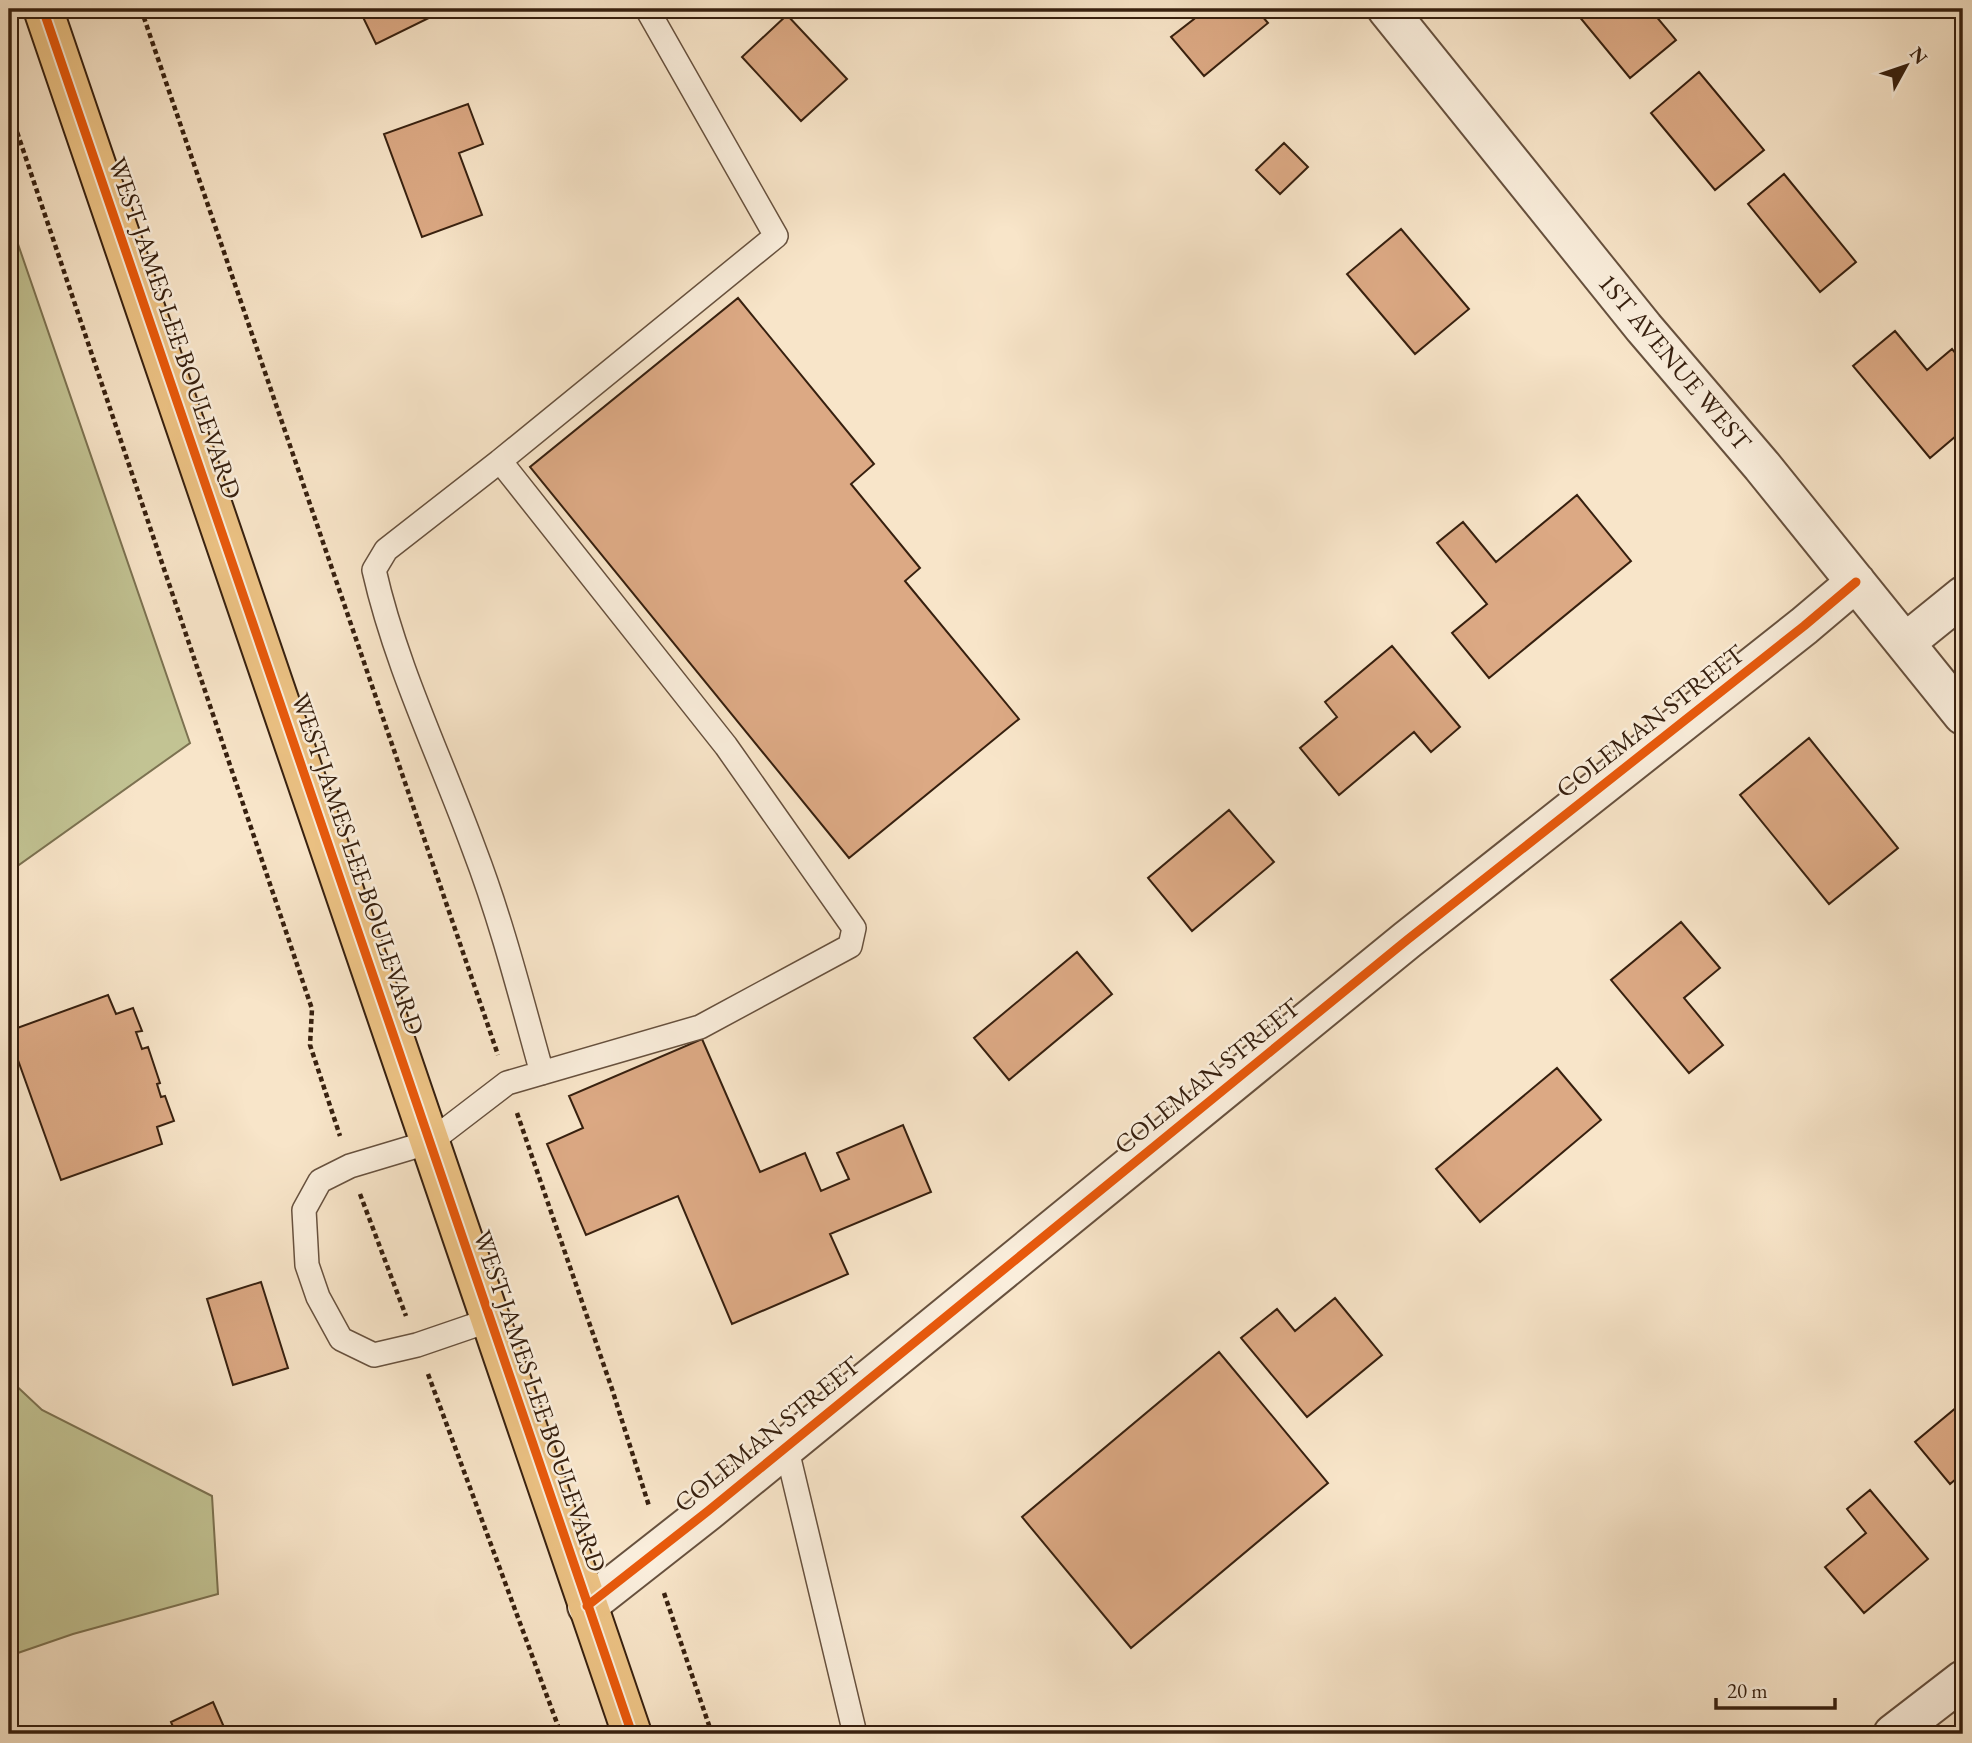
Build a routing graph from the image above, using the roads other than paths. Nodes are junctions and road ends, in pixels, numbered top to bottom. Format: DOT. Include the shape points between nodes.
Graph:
graph roads {
  1 [pos="43,9"];
  2 [pos="647,9"];
  3 [pos="1387,9"];
  4 [pos="500,461"];
  5 [pos="1856,582"];
  6 [pos="1963,596"];
  7 [pos="1905,643"];
  8 [pos="1963,715"];
  9 [pos="542,1073"];
  10 [pos="430,1142"];
  11 [pos="490,1320"];
  12 [pos="786,1446"];
  13 [pos="587,1606"];
  14 [pos="1963,1680"];
  15 [pos="632,1734"];
  16 [pos="855,1734"];
  17 [pos="1893,1734"];
  1 -- 10 [label="main road, WEST JAMES LEE BOULEVARD"];
  2 -- 4 [label="lane" via="776,236"];
  3 -- 5 [label="street, 1ST AVENUE WEST"];
  4 -- 9 [label="lane" via="386,550 374,570 403,669 475,851"];
  4 -- 9 [label="lane" via="726,746 854,928 850,946 700,1027"];
  5 -- 7 [label="street, 1ST AVENUE WEST"];
  5 -- 12 [label="street, COLEMAN STREET" via="1407,940"];
  6 -- 7 [label="street"];
  7 -- 8 [label="street, 1ST AVENUE WEST"];
  9 -- 10 [label="lane" via="507,1083"];
  10 -- 11 [label="main road, WEST JAMES LEE BOULEVARD"];
  10 -- 11 [label="lane" via="350,1166 320,1181 304,1210 307,1265 341,1339 374,1355"];
  11 -- 13 [label="main road, WEST JAMES LEE BOULEVARD"];
  12 -- 13 [label="street, COLEMAN STREET"];
  12 -- 16 [label="lane"];
  13 -- 15 [label="main road, WEST JAMES LEE BOULEVARD"];
  14 -- 17 [label="street"];
}
